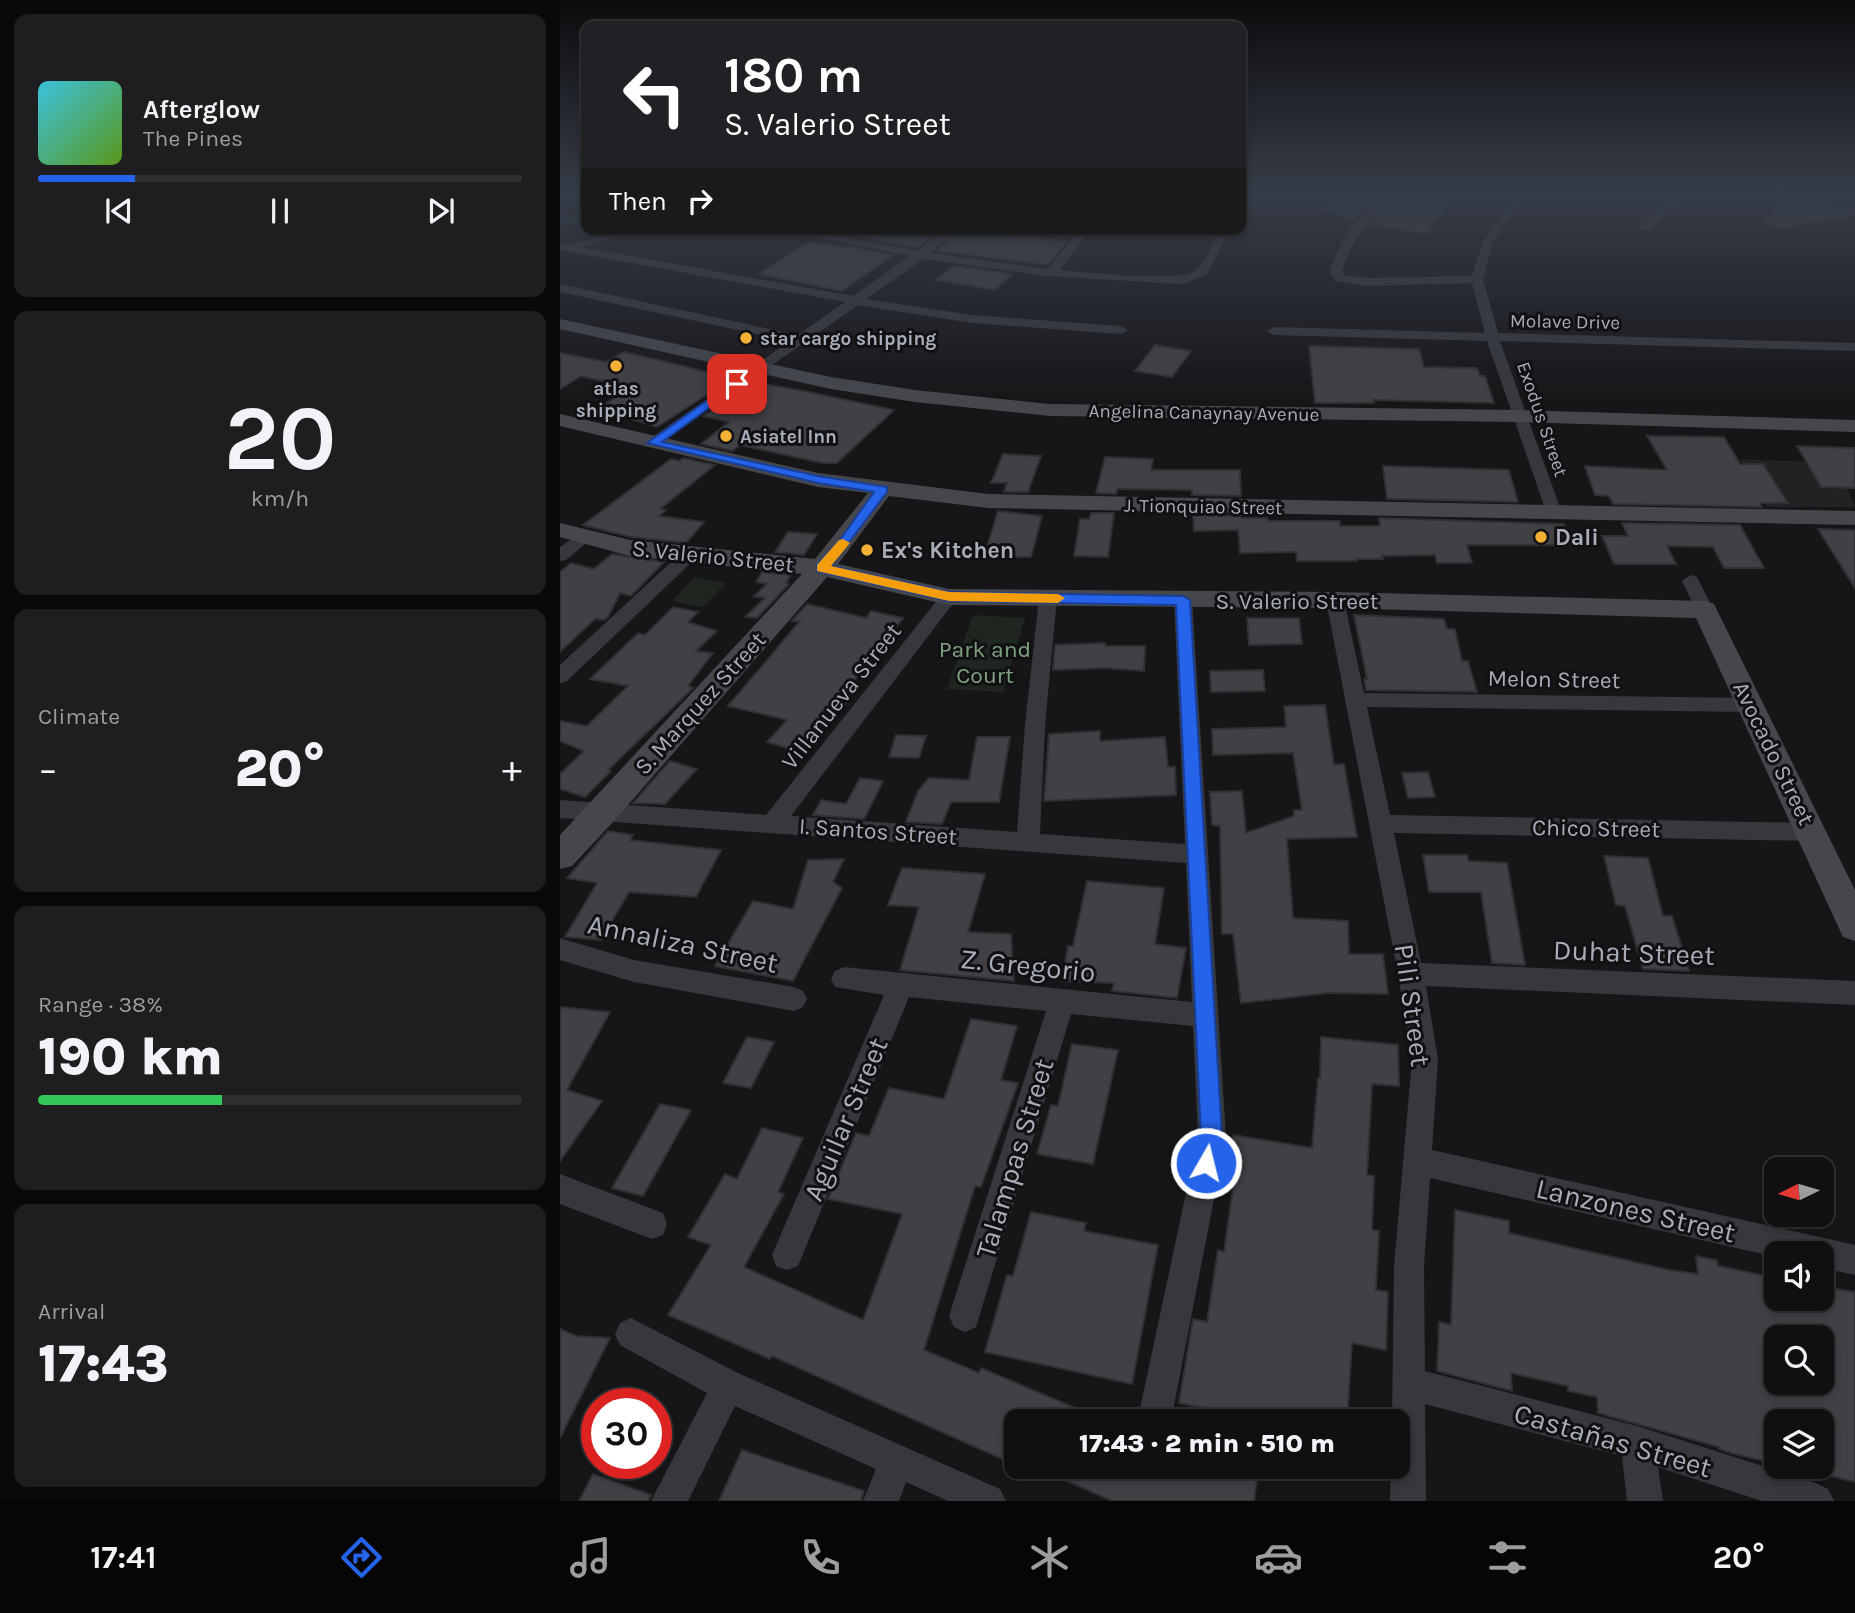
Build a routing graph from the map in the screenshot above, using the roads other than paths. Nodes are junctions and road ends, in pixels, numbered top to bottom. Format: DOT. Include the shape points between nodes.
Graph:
graph roads {
  1 [pos="643,262"];
  2 [pos="909,262"];
  3 [pos="974,262"];
  4 [pos="1060,262"];
  5 [pos="1208,262"];
  6 [pos="1339,262"];
  7 [pos="1482,262"];
  8 [pos="1052,272"];
  9 [pos="1477,279"];
  10 [pos="560,288"];
  11 [pos="854,301"];
  12 [pos="560,324"];
  13 [pos="1121,330"];
  14 [pos="1274,331"];
  15 [pos="800,339"];
  16 [pos="1493,339"];
  17 [pos="1855,347"];
  18 [pos="759,369"];
  19 [pos="1519,416"];
  20 [pos="560,420"];
  21 [pos="1855,426"];
  22 [pos="653,443"];
  23 [pos="878,489"];
  24 [pos="1554,513"];
  25 [pos="1855,518"];
  26 [pos="572,533"];
  27 [pos="690,555"];
  28 [pos="560,556"];
  29 [pos="829,558"];
  30 [pos="1691,581"];
  31 [pos="949,597"];
  32 [pos="1048,598"];
  33 [pos="1183,600"];
  34 [pos="1335,600"];
  35 [pos="1705,610"];
  36 [pos="560,676"];
  37 [pos="1356,701"];
  38 [pos="1751,705"];
  39 [pos="560,809"];
  40 [pos="603,812"];
  41 [pos="772,824"];
  42 [pos="1380,824"];
  43 [pos="1812,832"];
  44 [pos="1028,842"];
  45 [pos="1195,854"];
  46 [pos="560,856"];
  47 [pos="1855,926"];
  48 [pos="560,949"];
  49 [pos="1411,974"];
  50 [pos="844,978"];
  51 [pos="902,983"];
  52 [pos="1855,993"];
  53 [pos="794,999"];
  54 [pos="1062,1000"];
  55 [pos="1205,1015"];
  56 [pos="1418,1161"];
  57 [pos="560,1189"];
  58 [pos="652,1224"];
  59 [pos="787,1255"];
  60 [pos="1855,1260"];
  61 [pos="965,1316"];
  62 [pos="631,1334"];
  63 [pos="1409,1383"];
  64 [pos="728,1386"];
  65 [pos="1157,1409"];
  66 [pos="1637,1443"];
  67 [pos="896,1462"];
  68 [pos="669,1501"];
  69 [pos="881,1501"];
  70 [pos="988,1501"];
  71 [pos="1408,1501"];
  72 [pos="1644,1501"];
  73 [pos="1816,1501"];
  1 -- 11 [label="street"];
  2 -- 11 [label="street"];
  3 -- 8 [label="street"];
  4 -- 8 [label="street"];
  5 -- 8 [label="street" via="1188,280"];
  6 -- 9 [label="street" via="1336,272 1340,278 1366,282"];
  7 -- 9 [label="street"];
  9 -- 16 [label="street, Exodus Street"];
  10 -- 15 [label="street"];
  11 -- 13 [label="street" via="972,319"];
  11 -- 15 [label="street"];
  12 -- 18 [label="street, Angelina Canaynay Avenue"];
  14 -- 16 [label="street, Molave Drive"];
  15 -- 18 [label="street"];
  16 -- 17 [label="street, Molave Drive"];
  16 -- 19 [label="street, Exodus Street"];
  18 -- 19 [label="street, Angelina Canaynay Avenue" via="915,396 1050,410"];
  18 -- 22 [label="street"];
  19 -- 21 [label="street, Angelina Canaynay Avenue"];
  19 -- 24 [label="street, Exodus Street"];
  20 -- 22 [label="street, J. Tionquiao Street"];
  22 -- 23 [label="street, J. Tionquiao Street"];
  23 -- 24 [label="street, J. Tionquiao Street" via="988,501"];
  23 -- 29 [label="street, S. Marquez Street"];
  24 -- 25 [label="street, J. Tionquiao Street"];
  26 -- 27 [label="street, S. Valerio Street" via="630,548"];
  26 -- 28 [label="street"];
  27 -- 29 [label="street, S. Valerio Street"];
  27 -- 36 [label="street"];
  29 -- 31 [label="street, S. Valerio Street"];
  29 -- 40 [label="street, S. Marquez Street"];
  30 -- 35 [label="street, Avocado Street"];
  31 -- 32 [label="street, S. Valerio Street"];
  31 -- 41 [label="street, Villanueva Street"];
  32 -- 33 [label="street, S. Valerio Street"];
  32 -- 44 [label="street"];
  33 -- 34 [label="street, S. Valerio Street"];
  33 -- 45 [label="street"];
  34 -- 35 [label="street, S. Valerio Street"];
  34 -- 37 [label="street, Pili Street"];
  35 -- 38 [label="street, Avocado Street"];
  37 -- 38 [label="street, Melon Street"];
  37 -- 42 [label="street, Pili Street"];
  38 -- 43 [label="street, Avocado Street"];
  39 -- 40 [label="street, I. Santos Street"];
  40 -- 41 [label="street, I. Santos Street"];
  40 -- 46 [label="street, S. Marquez Street"];
  41 -- 44 [label="street, I. Santos Street"];
  42 -- 43 [label="street, Chico Street"];
  42 -- 49 [label="street, Pili Street"];
  43 -- 47 [label="street, Avocado Street"];
  44 -- 45 [label="street, I. Santos Street"];
  45 -- 55 [label="street"];
  48 -- 53 [label="street, Annaliza Street" via="635,971"];
  49 -- 52 [label="street, Duhat Street"];
  49 -- 56 [label="street, Pili Street" via="1425,1060"];
  50 -- 51 [label="street, Z. Gregorio"];
  51 -- 54 [label="street, Z. Gregorio"];
  51 -- 59 [label="street, Aguilar Street"];
  54 -- 55 [label="street, Z. Gregorio"];
  54 -- 61 [label="street, Talampas Street"];
  55 -- 65 [label="street" via="1212,1137"];
  56 -- 60 [label="street, Lanzones Street"];
  56 -- 63 [label="street, Pili Street" via="1409,1266"];
  57 -- 58 [label="street"];
  62 -- 64 [label="street"];
  63 -- 66 [label="street, Castañas Street"];
  63 -- 71 [label="street, Pili Street"];
  64 -- 67 [label="street"];
  64 -- 68 [label="street"];
  66 -- 72 [label="street"];
  66 -- 73 [label="street, Castañas Street"];
  67 -- 69 [label="street"];
  67 -- 70 [label="street"];
}
